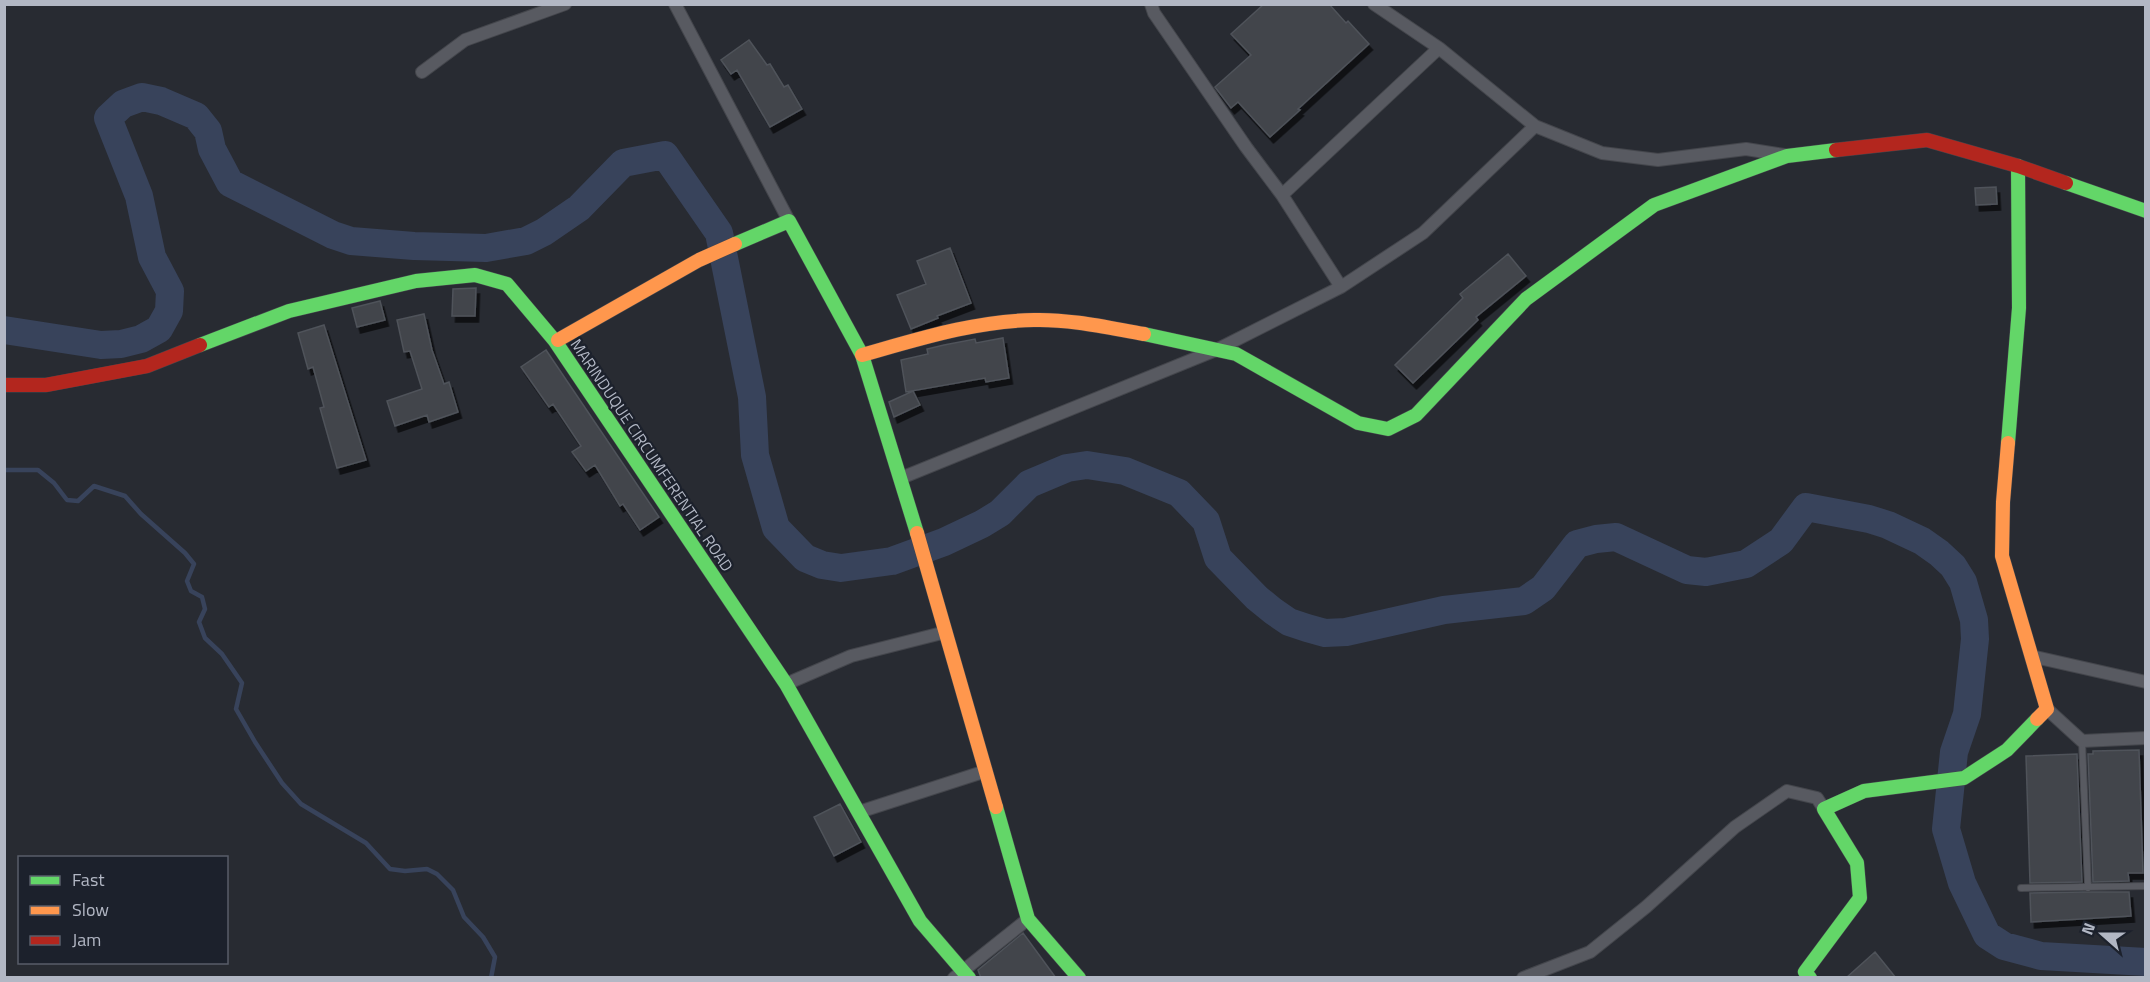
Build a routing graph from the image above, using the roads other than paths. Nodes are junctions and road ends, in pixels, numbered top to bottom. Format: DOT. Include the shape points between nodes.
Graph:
graph roads {
  1 [pos="565,4"];
  2 [pos="675,4"];
  3 [pos="1150,4"];
  4 [pos="1374,4"];
  5 [pos="1439,48"];
  6 [pos="422,72"];
  7 [pos="1535,126"];
  8 [pos="1787,156"];
  9 [pos="2018,166"];
  10 [pos="1282,195"];
  11 [pos="2145,211"];
  12 [pos="789,221"];
  13 [pos="1341,287"];
  14 [pos="555,341"];
  15 [pos="1216,350"];
  16 [pos="862,355"];
  17 [pos="4,385"];
  18 [pos="901,478"];
  19 [pos="946,632"];
  20 [pos="2031,656"];
  21 [pos="2145,682"];
  22 [pos="786,684"];
  23 [pos="2047,709"];
  24 [pos="2145,738"];
  25 [pos="2082,741"];
  26 [pos="986,771"];
  27 [pos="1824,809"];
  28 [pos="858,812"];
  29 [pos="2145,886"];
  30 [pos="2021,888"];
  31 [pos="2088,888"];
  32 [pos="1028,919"];
  33 [pos="962,975"];
  34 [pos="1805,976"];
  35 [pos="1079,978"];
  36 [pos="1523,978"];
  1 -- 6 [label="street" via="465,40"];
  2 -- 12 [label="street"];
  3 -- 10 [label="street"];
  4 -- 5 [label="street"];
  5 -- 7 [label="street"];
  5 -- 10 [label="street"];
  7 -- 8 [label="street" via="1602,153 1658,160 1746,149"];
  7 -- 13 [label="street" via="1423,233"];
  8 -- 9 [label="main road" via="1927,140"];
  8 -- 15 [label="main road" via="1654,205 1526,299 1416,415 1388,429 1358,423 1236,354"];
  9 -- 11 [label="main road"];
  9 -- 20 [label="main road" via="2019,308 2002,556"];
  10 -- 13 [label="street"];
  12 -- 14 [label="main road, MARINDUQUE CIRCUMFERENTIAL ROAD" via="699,260"];
  12 -- 16 [label="main road"];
  13 -- 15 [label="street"];
  14 -- 17 [label="main road" via="507,284 475,275 417,281 289,311 147,366 46,385"];
  14 -- 22 [label="main road, MARINDUQUE CIRCUMFERENTIAL ROAD"];
  15 -- 16 [label="main road" via="1171,339 1035,321 963,327"];
  15 -- 18 [label="street"];
  16 -- 18 [label="main road"];
  18 -- 19 [label="main road"];
  19 -- 22 [label="street" via="851,656"];
  19 -- 26 [label="main road"];
  20 -- 21 [label="street"];
  20 -- 23 [label="main road"];
  22 -- 28 [label="main road, MARINDUQUE CIRCUMFERENTIAL ROAD"];
  23 -- 25 [label="street"];
  23 -- 27 [label="main road" via="2007,750 1964,778 1864,791"];
  24 -- 25 [label="street"];
  25 -- 31 [label="lane"];
  26 -- 28 [label="street"];
  26 -- 32 [label="main road"];
  27 -- 34 [label="main road" via="1857,863 1860,898"];
  27 -- 36 [label="street" via="1817,798 1786,791 1735,827 1646,908 1590,952"];
  28 -- 33 [label="main road, MARINDUQUE CIRCUMFERENTIAL ROAD" via="920,921"];
  29 -- 31 [label="lane"];
  30 -- 31 [label="lane"];
  32 -- 33 [label="street"];
  32 -- 35 [label="main road"];
}
